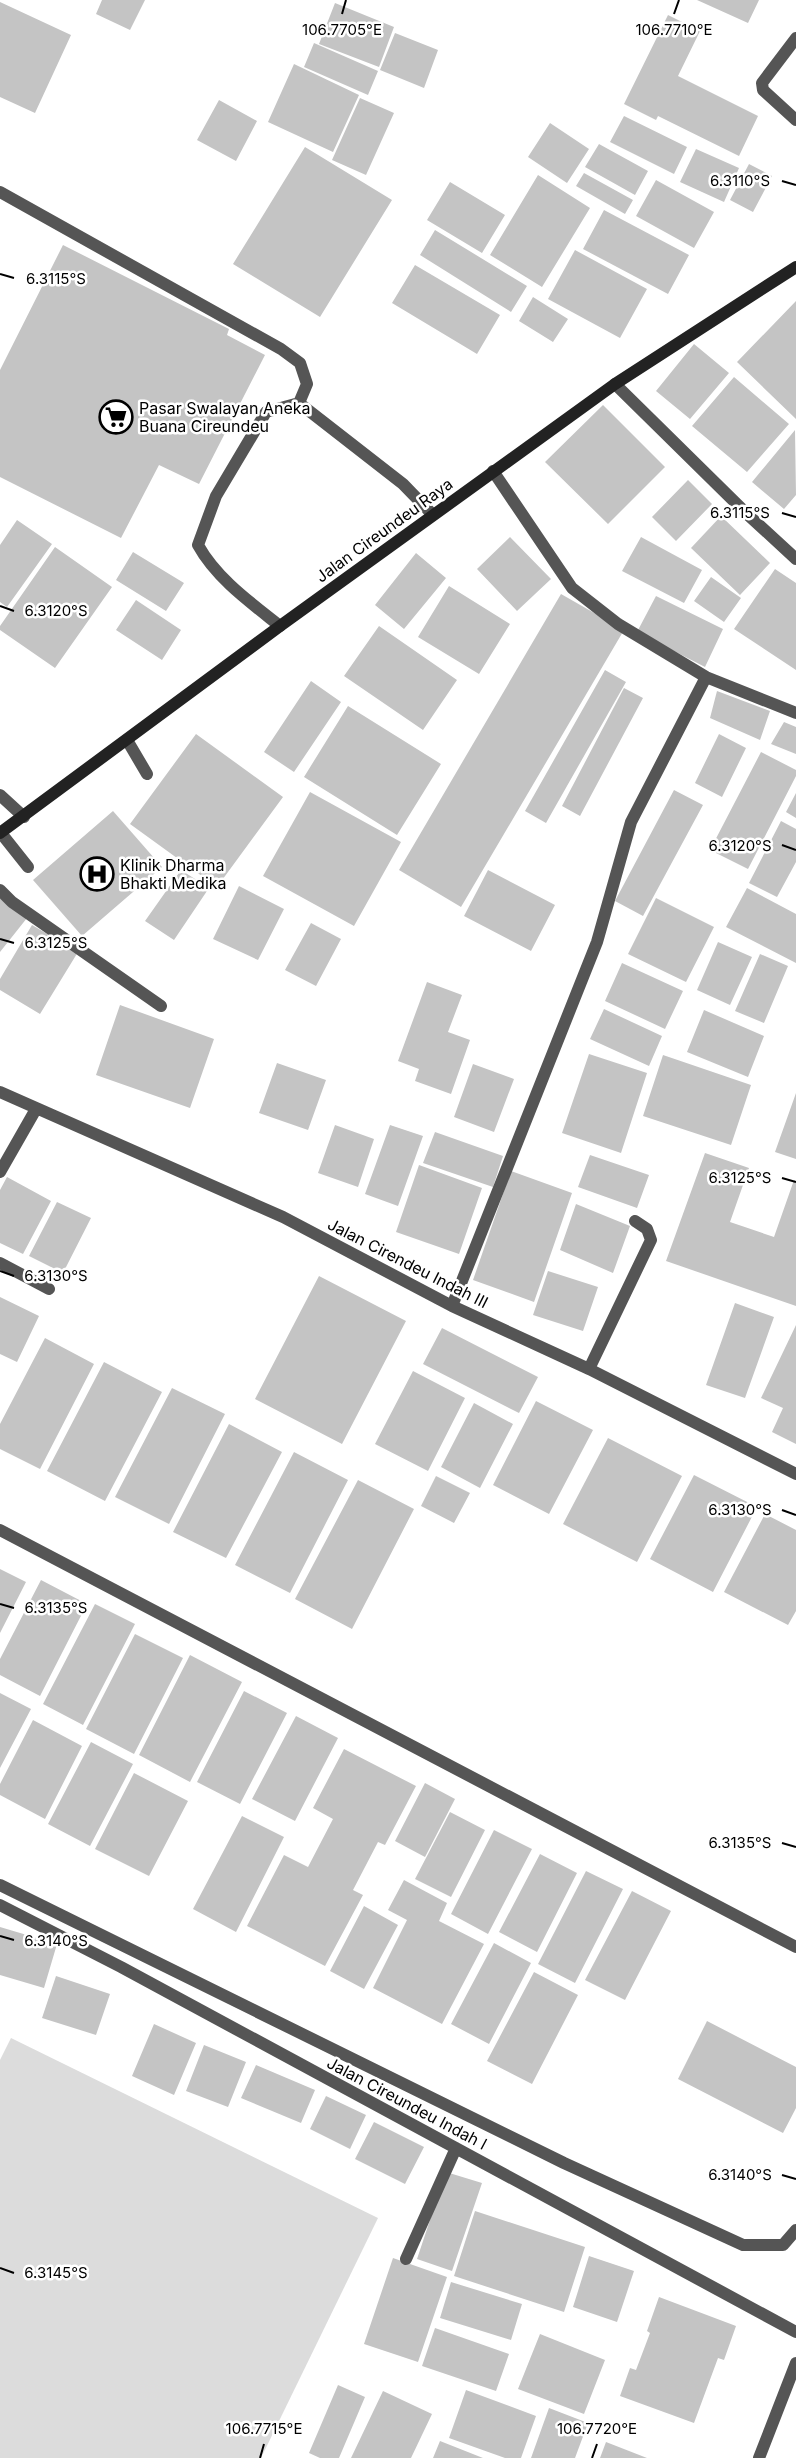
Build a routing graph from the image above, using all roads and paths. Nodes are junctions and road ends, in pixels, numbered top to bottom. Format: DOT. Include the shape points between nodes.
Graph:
graph roads {
  1 [pos="796,38"];
  2 [pos="796,120"];
  3 [pos="0,192"];
  4 [pos="796,267"];
  5 [pos="615,384"];
  6 [pos="299,403"];
  7 [pos="493,471"];
  8 [pos="433,515"];
  9 [pos="796,559"];
  10 [pos="280,626"];
  11 [pos="706,677"];
  12 [pos="796,713"];
  13 [pos="127,740"];
  14 [pos="147,774"];
  15 [pos="0,795"];
  16 [pos="24,817"];
  17 [pos="0,833"];
  18 [pos="28,867"];
  19 [pos="0,890"];
  20 [pos="161,1006"];
  21 [pos="0,1092"];
  22 [pos="36,1109"];
  23 [pos="0,1172"];
  24 [pos="635,1221"];
  25 [pos="0,1263"];
  26 [pos="49,1289"];
  27 [pos="452,1306"];
  28 [pos="589,1369"];
  29 [pos="796,1474"];
  30 [pos="0,1530"];
  31 [pos="0,1885"];
  32 [pos="0,1905"];
  33 [pos="796,1947"];
  34 [pos="456,2148"];
  35 [pos="796,2230"];
  36 [pos="406,2259"];
  37 [pos="796,2332"];
  38 [pos="796,2363"];
  39 [pos="791,2389"];
  40 [pos="759,2458"];
  1 -- 2 [label="street" via="762,83 764,90"];
  3 -- 6 [label="street" via="281,349 300,363 307,384"];
  4 -- 5 [label="main road, Jalan Cireundeu Raya"];
  5 -- 7 [label="main road, Jalan Cireundeu Raya"];
  5 -- 9 [label="street"];
  6 -- 8 [label="street" via="403,484"];
  6 -- 10 [label="street" via="266,412 216,496 198,545 207,561"];
  7 -- 8 [label="main road, Jalan Cireundeu Raya"];
  7 -- 11 [label="street" via="572,588 618,624"];
  8 -- 10 [label="main road, Jalan Cireundeu Raya"];
  10 -- 13 [label="main road, Jalan Cireundeu Raya"];
  11 -- 12 [label="street"];
  11 -- 27 [label="street" via="631,822 597,942"];
  13 -- 14 [label="street"];
  13 -- 16 [label="main road, Jalan Cireundeu Raya"];
  15 -- 16 [label="street"];
  16 -- 17 [label="main road, Jalan Cireundeu Raya"];
  17 -- 18 [label="street"];
  19 -- 20 [label="street"];
  21 -- 22 [label="street, Jalan Cirendeu Indah III"];
  22 -- 23 [label="street"];
  22 -- 27 [label="street, Jalan Cirendeu Indah III" via="283,1217"];
  24 -- 28 [label="street" via="647,1229 651,1240"];
  25 -- 26 [label="street"];
  27 -- 28 [label="street, Jalan Cirendeu Indah III"];
  28 -- 29 [label="street, Jalan Cirendeu Indah III"];
  30 -- 33 [label="street"];
  31 -- 35 [label="street" via="564,2163 743,2245 783,2245"];
  32 -- 34 [label="street, Jalan Cireundeu Indah I"];
  34 -- 36 [label="street"];
  34 -- 37 [label="street, Jalan Cireundeu Indah I"];
  38 -- 39 [label="street"];
  39 -- 40 [label="street"];
}
